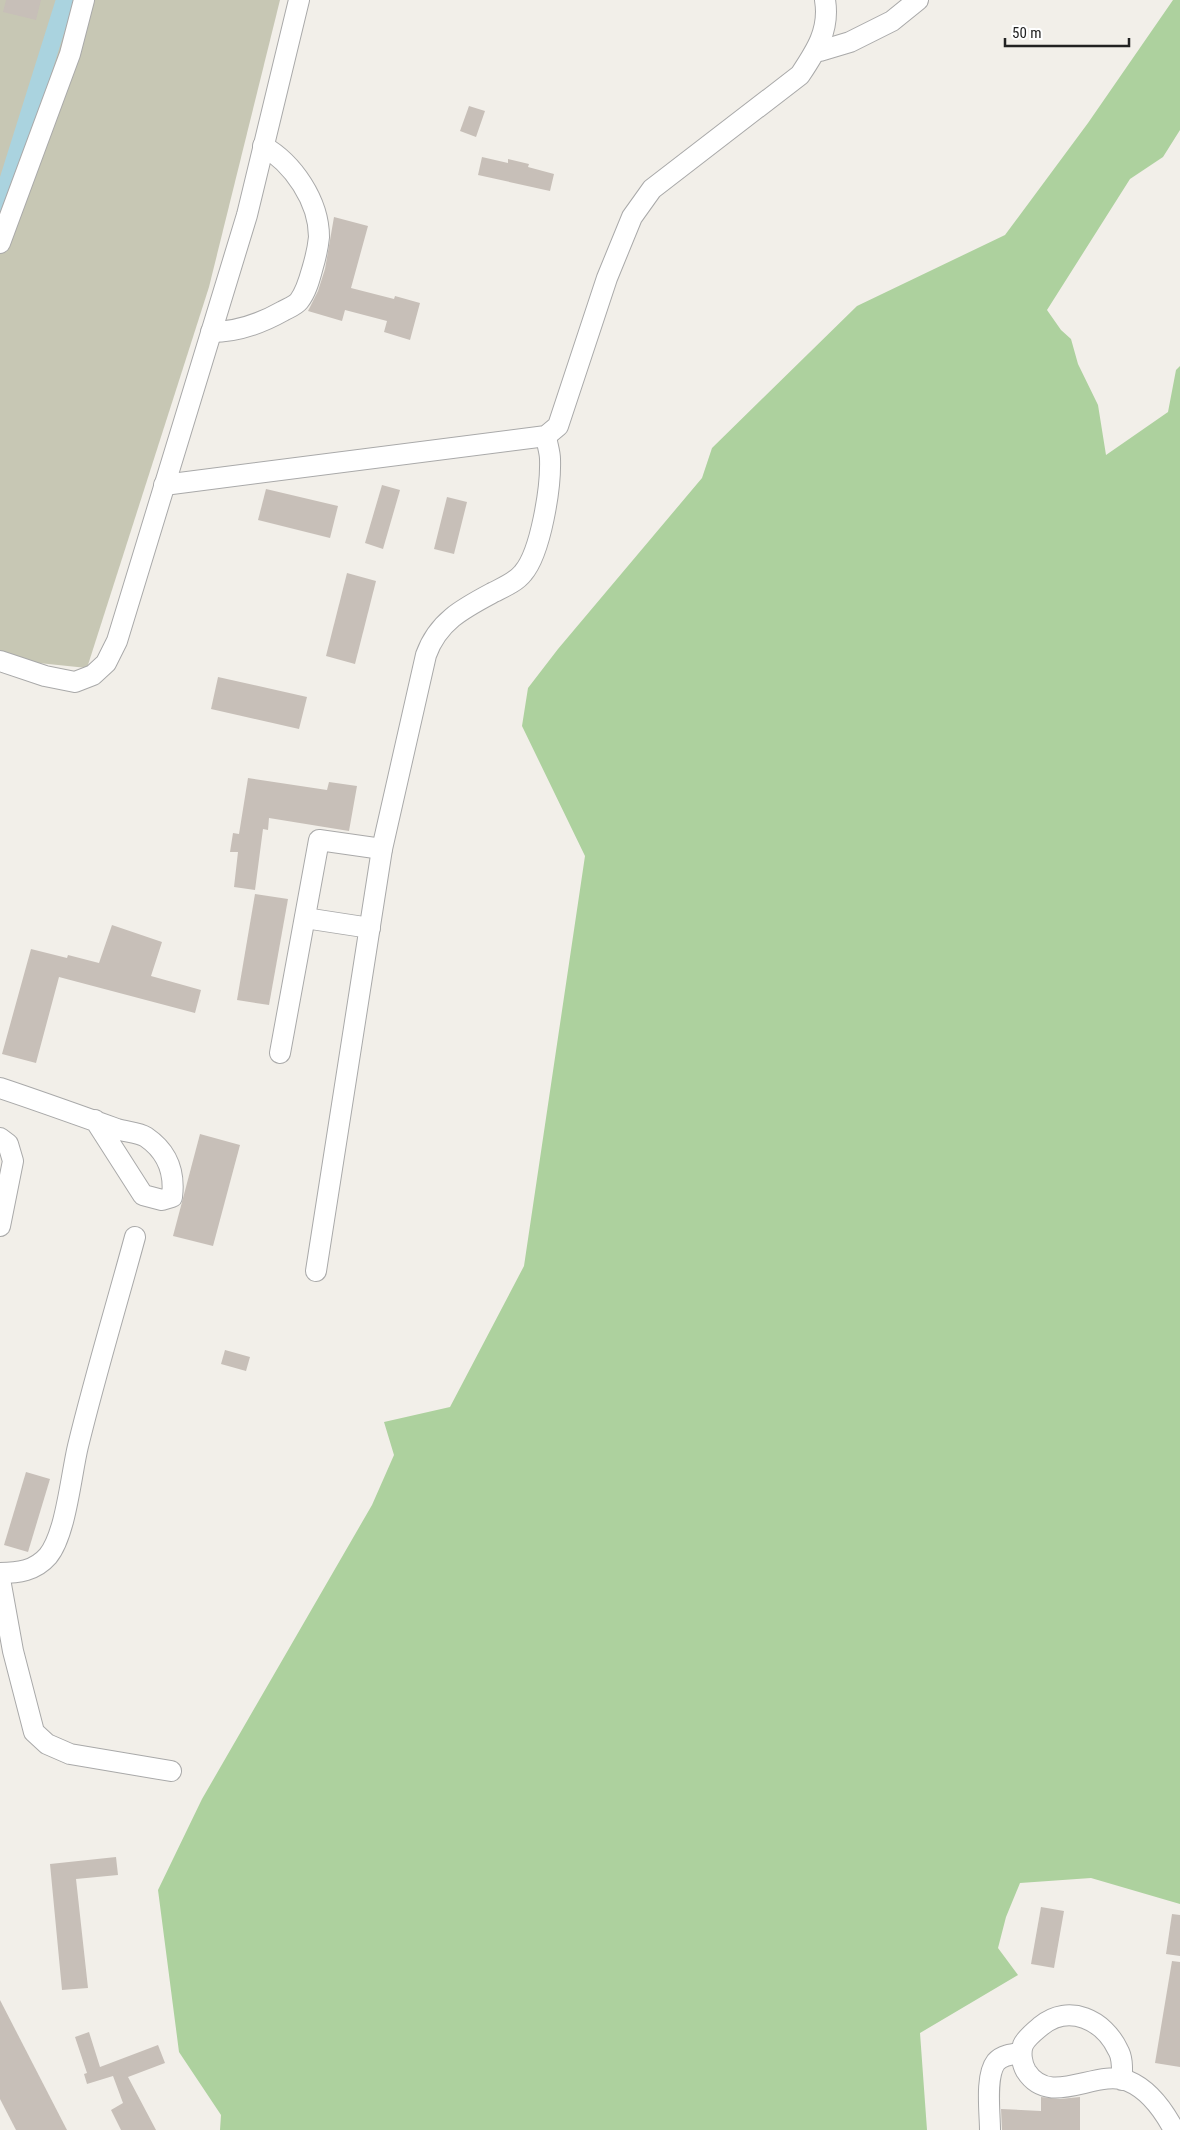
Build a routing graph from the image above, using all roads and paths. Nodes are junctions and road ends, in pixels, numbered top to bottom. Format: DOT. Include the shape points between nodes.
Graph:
graph roads {
  1 [pos="84,0"];
  2 [pos="299,0"];
  3 [pos="825,0"];
  4 [pos="918,0"];
  5 [pos="820,50"];
  6 [pos="263,146"];
  7 [pos="0,243"];
  8 [pos="211,332"];
  9 [pos="546,436"];
  10 [pos="164,485"];
  11 [pos="0,661"];
  12 [pos="382,849"];
  13 [pos="305,918"];
  14 [pos="370,928"];
  15 [pos="280,1053"];
  16 [pos="0,1088"];
  17 [pos="95,1120"];
  18 [pos="0,1138"];
  19 [pos="0,1226"];
  20 [pos="135,1237"];
  21 [pos="316,1271"];
  22 [pos="0,1573"];
  23 [pos="0,1579"];
  24 [pos="171,1771"];
  25 [pos="1021,2053"];
  26 [pos="1122,2080"];
  27 [pos="990,2130"];
  28 [pos="1174,2130"];
  1 -- 7 [label="street" via="70,54"];
  2 -- 6 [label="street"];
  3 -- 9 [label="street" via="825,31 800,75 652,189 632,217 607,278 558,426"];
  4 -- 5 [label="street" via="892,22 850,42"];
  6 -- 8 [label="street" via="247,215"];
  6 -- 8 [label="street" via="292,170 316,215 319,237 309,281 297,303 279,314 258,324 227,332"];
  8 -- 10 [label="street"];
  9 -- 10 [label="street"];
  9 -- 12 [label="street" via="550,459 546,500 532,559 522,574 507,586 464,608 431,640"];
  10 -- 11 [label="street" via="117,641 106,663 93,675 75,682"];
  12 -- 13 [label="street" via="319,840"];
  12 -- 14 [label="street"];
  13 -- 14 [label="street"];
  13 -- 15 [label="street"];
  14 -- 21 [label="street"];
  16 -- 17 [label="street"];
  18 -- 19 [label="street" via="8,1144 13,1162"];
  20 -- 22 [label="street" via="78,1446 59,1537 48,1556 34,1567 19,1573"];
  23 -- 24 [label="street" via="13,1652 34,1732 47,1744 70,1754"];
  25 -- 26 [label="street" via="1025,2069 1036,2083 1053,2087 1078,2086 1099,2079"];
  25 -- 26 [label="street" via="1033,2032 1046,2022 1077,2015 1092,2020 1110,2037 1119,2051"];
  25 -- 27 [label="street" via="1006,2055 996,2061 990,2074"];
  26 -- 28 [label="street" via="1130,2082 1156,2103"];
}
